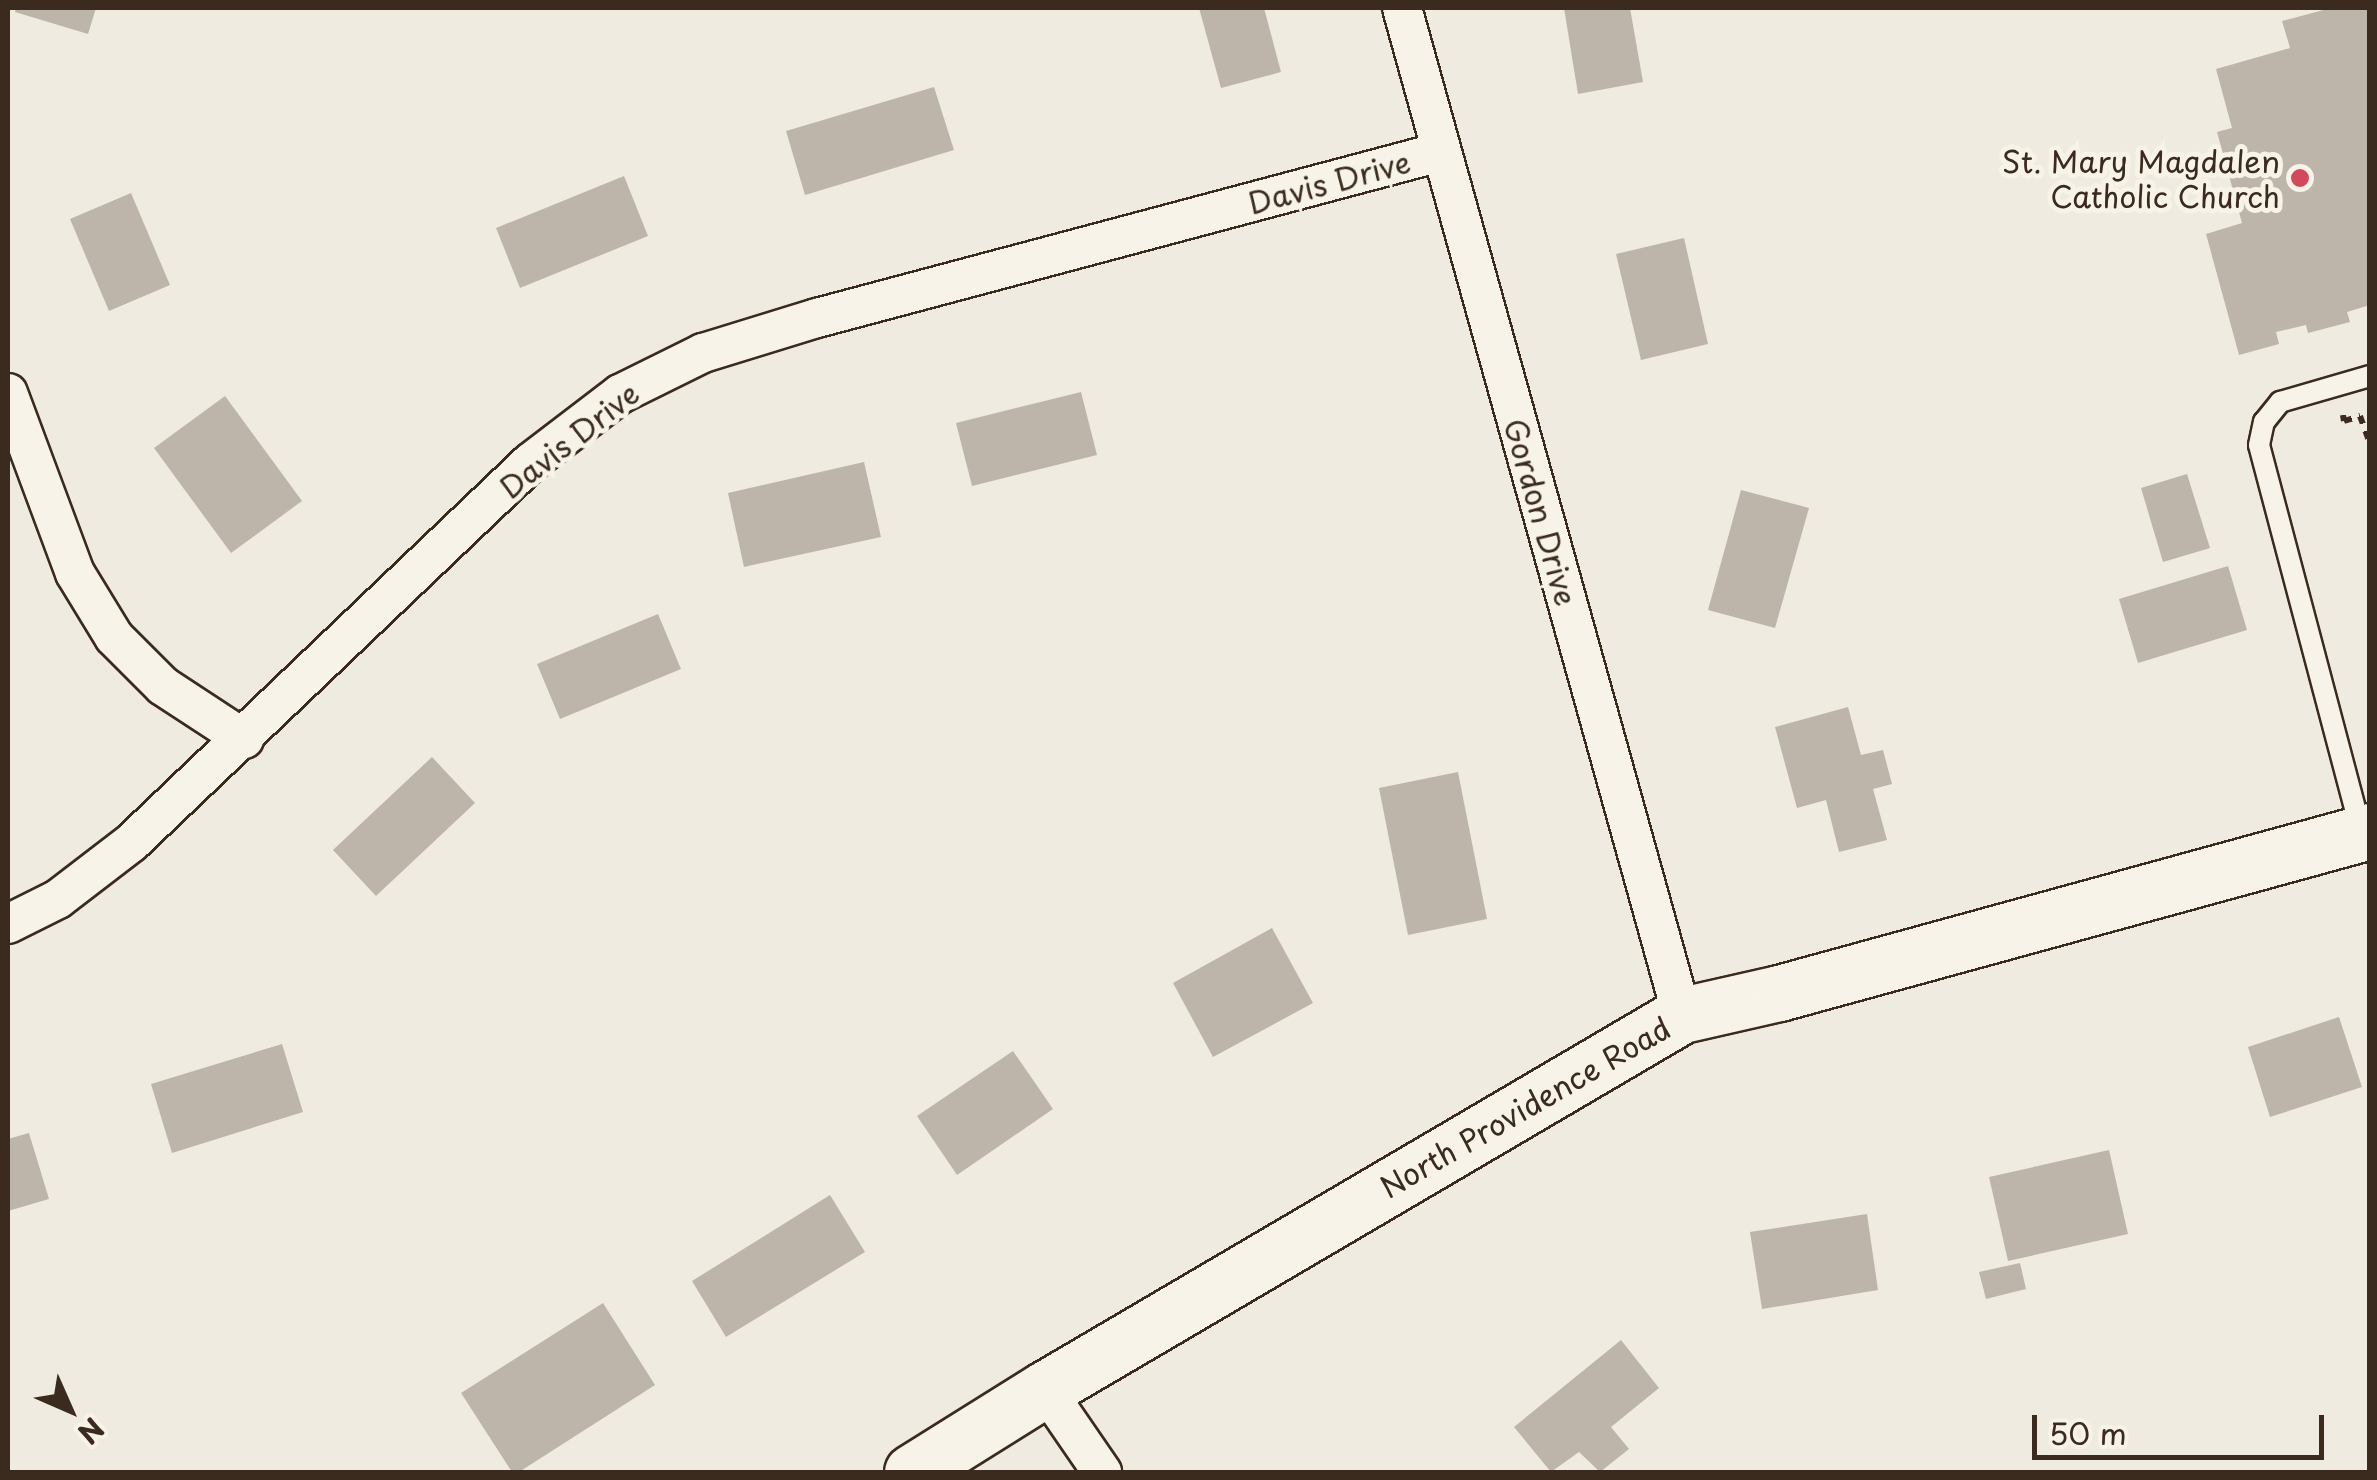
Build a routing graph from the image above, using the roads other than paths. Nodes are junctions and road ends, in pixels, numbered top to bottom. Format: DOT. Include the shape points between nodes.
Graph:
graph roads {
  1 [pos="1402,8"];
  2 [pos="1440,152"];
  3 [pos="2370,376"];
  4 [pos="8,393"];
  5 [pos="244,739"];
  6 [pos="2365,832"];
  7 [pos="8,924"];
  8 [pos="1682,1015"];
  9 [pos="1046,1388"];
  10 [pos="912,1472"];
  11 [pos="1102,1472"];
  1 -- 2 [label="street, Gordon Drive"];
  2 -- 5 [label="street, Davis Drive" via="703,353 620,394 532,462"];
  2 -- 8 [label="street, Gordon Drive"];
  3 -- 6 [label="lane" via="2280,402 2264,422 2260,445"];
  4 -- 5 [label="street" via="75,574 114,637 163,686"];
  5 -- 7 [label="street, Davis Drive" via="131,843 58,899"];
  6 -- 8 [label="main road, North Providence Road"];
  8 -- 9 [label="main road, North Providence Road"];
  9 -- 10 [label="main road, North Providence Road"];
  9 -- 11 [label="street"];
}
